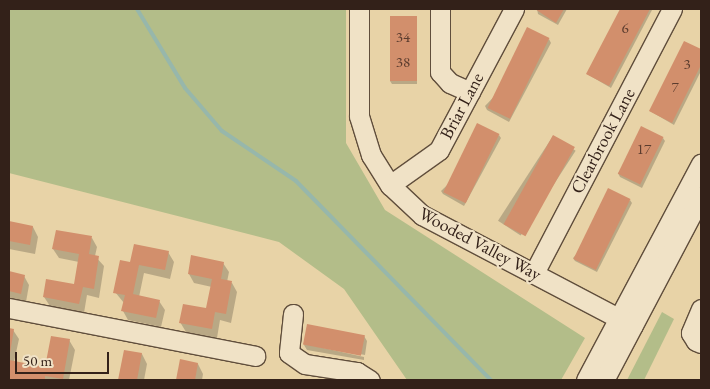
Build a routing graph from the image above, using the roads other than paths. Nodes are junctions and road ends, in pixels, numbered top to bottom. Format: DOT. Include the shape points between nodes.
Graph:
graph roads {
  1 [pos="359,9"];
  2 [pos="440,9"];
  3 [pos="514,9"];
  4 [pos="672,9"];
  5 [pos="470,92"];
  6 [pos="701,164"];
  7 [pos="390,185"];
  8 [pos="701,196"];
  9 [pos="534,274"];
  10 [pos="9,308"];
  11 [pos="701,309"];
  12 [pos="293,314"];
  13 [pos="625,323"];
  14 [pos="701,343"];
  15 [pos="254,356"];
  16 [pos="370,380"];
  17 [pos="586,380"];
  18 [pos="604,380"];
  1 -- 7 [label="street, Wooded Valley Way" via="359,116 371,155"];
  2 -- 5 [label="street" via="440,72 450,83"];
  3 -- 5 [label="street, Briar Lane"];
  4 -- 9 [label="street, Clearbrook Lane"];
  5 -- 7 [label="street, Briar Lane" via="438,150"];
  6 -- 13 [label="street"];
  7 -- 9 [label="street, Wooded Valley Way" via="422,215"];
  8 -- 13 [label="street"];
  9 -- 13 [label="street, Wooded Valley Way"];
  10 -- 15 [label="street"];
  11 -- 14 [label="street" via="691,333 696,342"];
  12 -- 16 [label="street" via="289,353 304,364 357,372"];
  13 -- 17 [label="street"];
  13 -- 18 [label="street"];
}
